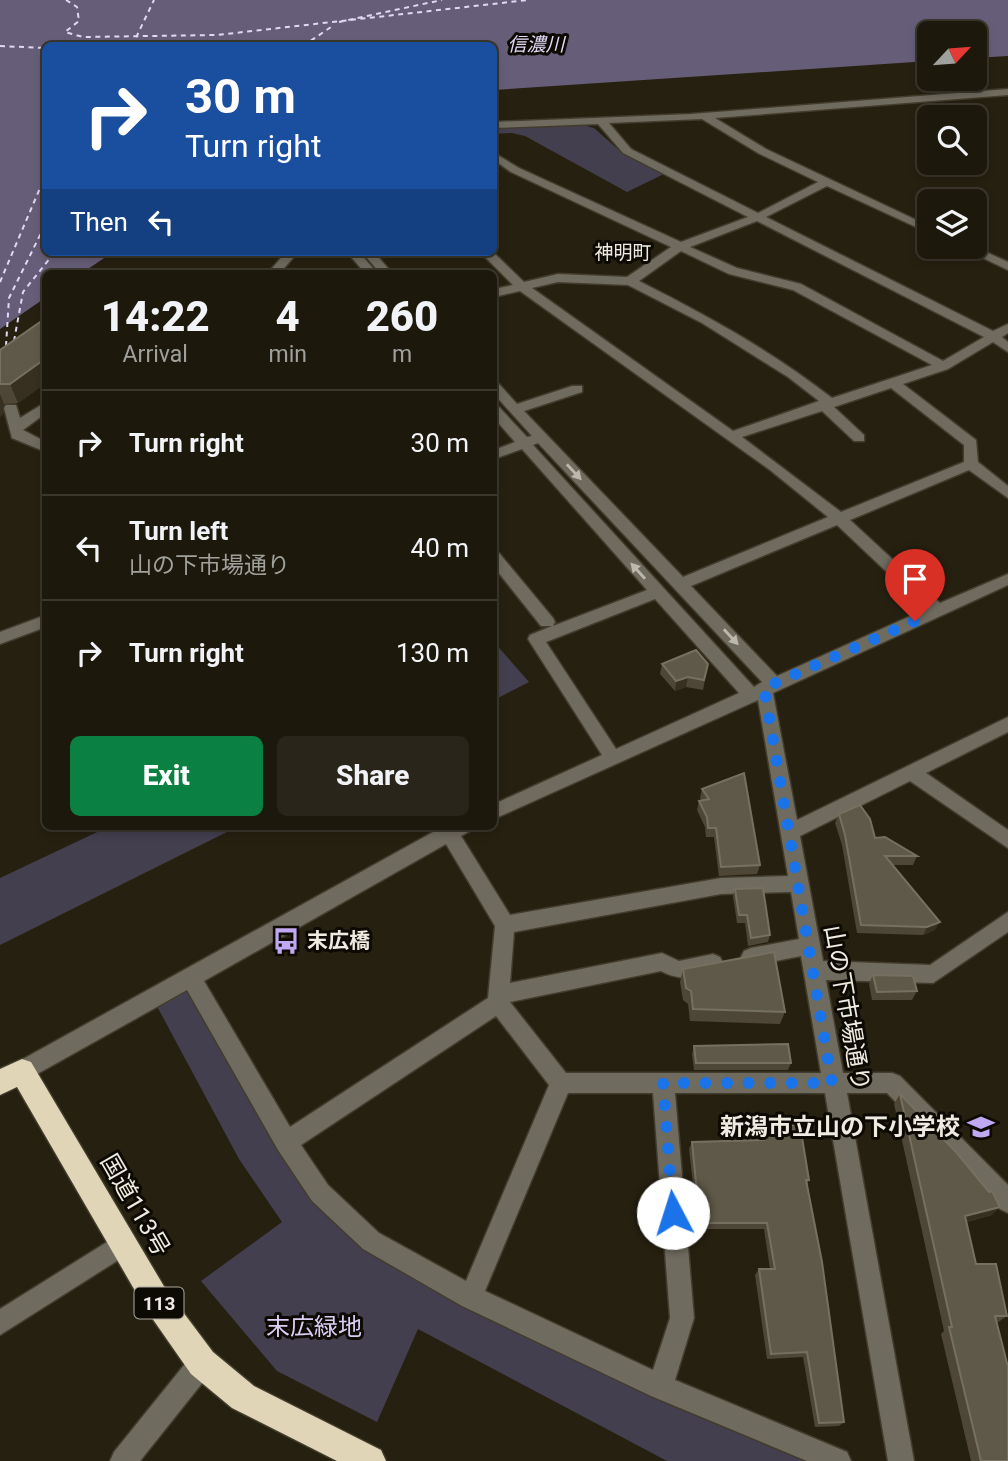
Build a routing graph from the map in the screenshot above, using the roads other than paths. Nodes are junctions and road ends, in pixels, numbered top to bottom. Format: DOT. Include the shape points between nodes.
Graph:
graph roads {
  1 [pos="1008,92"];
  2 [pos="704,116"];
  3 [pos="600,120"];
  4 [pos="497,125"];
  5 [pos="497,158"];
  6 [pos="826,182"];
  7 [pos="758,217"];
  8 [pos="917,224"];
  9 [pos="679,247"];
  10 [pos="289,256"];
  11 [pos="356,256"];
  12 [pos="371,256"];
  13 [pos="490,256"];
  14 [pos="987,256"];
  15 [pos="1008,266"];
  16 [pos="277,270"];
  17 [pos="368,270"];
  18 [pos="383,270"];
  19 [pos="630,281"];
  20 [pos="520,285"];
  21 [pos="497,292"];
  22 [pos="1008,328"];
  23 [pos="994,337"];
  24 [pos="1008,348"];
  25 [pos="943,366"];
  26 [pos="892,382"];
  27 [pos="578,389"];
  28 [pos="497,390"];
  29 [pos="826,403"];
  30 [pos="11,408"];
  31 [pos="42,409"];
  32 [pos="515,409"];
  33 [pos="497,414"];
  34 [pos="15,429"];
  35 [pos="731,436"];
  36 [pos="541,437"];
  37 [pos="859,438"];
  38 [pos="523,443"];
  39 [pos="42,446"];
  40 [pos="497,453"];
  41 [pos="971,464"];
  42 [pos="1008,493"];
  43 [pos="840,519"];
  44 [pos="497,561"];
  45 [pos="1008,579"];
  46 [pos="681,584"];
  47 [pos="657,592"];
  48 [pos="938,611"];
  49 [pos="42,622"];
  50 [pos="547,622"];
  51 [pos="0,638"];
  52 [pos="763,688"];
  53 [pos="1008,724"];
  54 [pos="613,758"];
  55 [pos="911,772"];
  56 [pos="497,811"];
  57 [pos="454,830"];
  58 [pos="457,830"];
  59 [pos="790,832"];
  60 [pos="1008,840"];
  61 [pos="799,884"];
  62 [pos="1008,921"];
  63 [pos="505,925"];
  64 [pos="809,946"];
  65 [pos="814,970"];
  66 [pos="190,976"];
  67 [pos="499,999"];
  68 [pos="11,1077"];
  69 [pos="561,1083"];
  70 [pos="663,1083"];
  71 [pos="832,1083"];
  72 [pos="286,1142"];
  73 [pos="1008,1201"];
  74 [pos="123,1244"];
  75 [pos="471,1297"];
  76 [pos="0,1323"];
  77 [pos="202,1363"];
  78 [pos="660,1387"];
  79 [pos="123,1461"];
  80 [pos="370,1461"];
  81 [pos="838,1461"];
  82 [pos="901,1461"];
  1 -- 2 [label="street"];
  2 -- 3 [label="street"];
  2 -- 6 [label="street"];
  3 -- 4 [label="street"];
  3 -- 7 [label="street" via="627,151"];
  5 -- 9 [label="street"];
  6 -- 7 [label="street"];
  6 -- 8 [label="street"];
  7 -- 9 [label="street"];
  7 -- 23 [label="street"];
  9 -- 19 [label="street"];
  9 -- 25 [label="street" via="733,271 797,287"];
  10 -- 16 [label="street"];
  11 -- 17 [label="street"];
  12 -- 18 [label="street"];
  13 -- 20 [label="street"];
  14 -- 15 [label="street"];
  19 -- 20 [label="street" via="558,278"];
  19 -- 29 [label="street" via="706,320 793,374"];
  20 -- 21 [label="street"];
  20 -- 35 [label="street"];
  22 -- 23 [label="street"];
  23 -- 24 [label="street"];
  23 -- 25 [label="street"];
  25 -- 26 [label="street"];
  26 -- 29 [label="street"];
  26 -- 41 [label="street" via="971,443"];
  27 -- 32 [label="street"];
  28 -- 32 [label="street"];
  29 -- 35 [label="street"];
  29 -- 37 [label="street"];
  30 -- 34 [label="street"];
  31 -- 34 [label="street"];
  32 -- 36 [label="street"];
  33 -- 38 [label="street"];
  34 -- 39 [label="street" via="17,435"];
  35 -- 43 [label="street"];
  36 -- 38 [label="street"];
  36 -- 46 [label="street, one-way"];
  38 -- 40 [label="street"];
  47 -- 38 [label="street, one-way"];
  41 -- 42 [label="street"];
  41 -- 43 [label="street"];
  43 -- 46 [label="street"];
  43 -- 48 [label="street"];
  44 -- 50 [label="street"];
  45 -- 48 [label="street"];
  46 -- 52 [label="street, one-way"];
  47 -- 52 [label="street"];
  47 -- 54 [label="street" via="536,639"];
  48 -- 52 [label="street"];
  49 -- 51 [label="street"];
  52 -- 54 [label="street"];
  52 -- 59 [label="street, 山の下市場通り"];
  53 -- 55 [label="street"];
  54 -- 56 [label="street"];
  55 -- 59 [label="street"];
  55 -- 60 [label="street"];
  57 -- 66 [label="street"];
  58 -- 63 [label="street"];
  59 -- 61 [label="street, 山の下市場通り"];
  61 -- 63 [label="street" via="721,886"];
  61 -- 64 [label="street, 山の下市場通り"];
  62 -- 65 [label="street" via="933,974"];
  63 -- 67 [label="street"];
  64 -- 65 [label="street, 山の下市場通り"];
  64 -- 67 [label="street" via="678,970 662,962"];
  65 -- 71 [label="street, 山の下市場通り"];
  66 -- 68 [label="street"];
  66 -- 72 [label="street"];
  67 -- 69 [label="street"];
  67 -- 72 [label="street"];
  68 -- 74 [label="highway, 国道113号 / 113"];
  69 -- 70 [label="street"];
  69 -- 75 [label="street"];
  70 -- 71 [label="street"];
  70 -- 78 [label="street" via="682,1318"];
  71 -- 73 [label="street" via="892,1083"];
  71 -- 82 [label="street, 山の下市場通り"];
  72 -- 75 [label="street" via="320,1193 371,1241"];
  74 -- 76 [label="street"];
  74 -- 77 [label="highway, 国道113号 / 113"];
  75 -- 78 [label="street"];
  77 -- 79 [label="street"];
  77 -- 80 [label="highway, 国道113号 / 113" via="243,1396"];
  78 -- 81 [label="street"];
}
